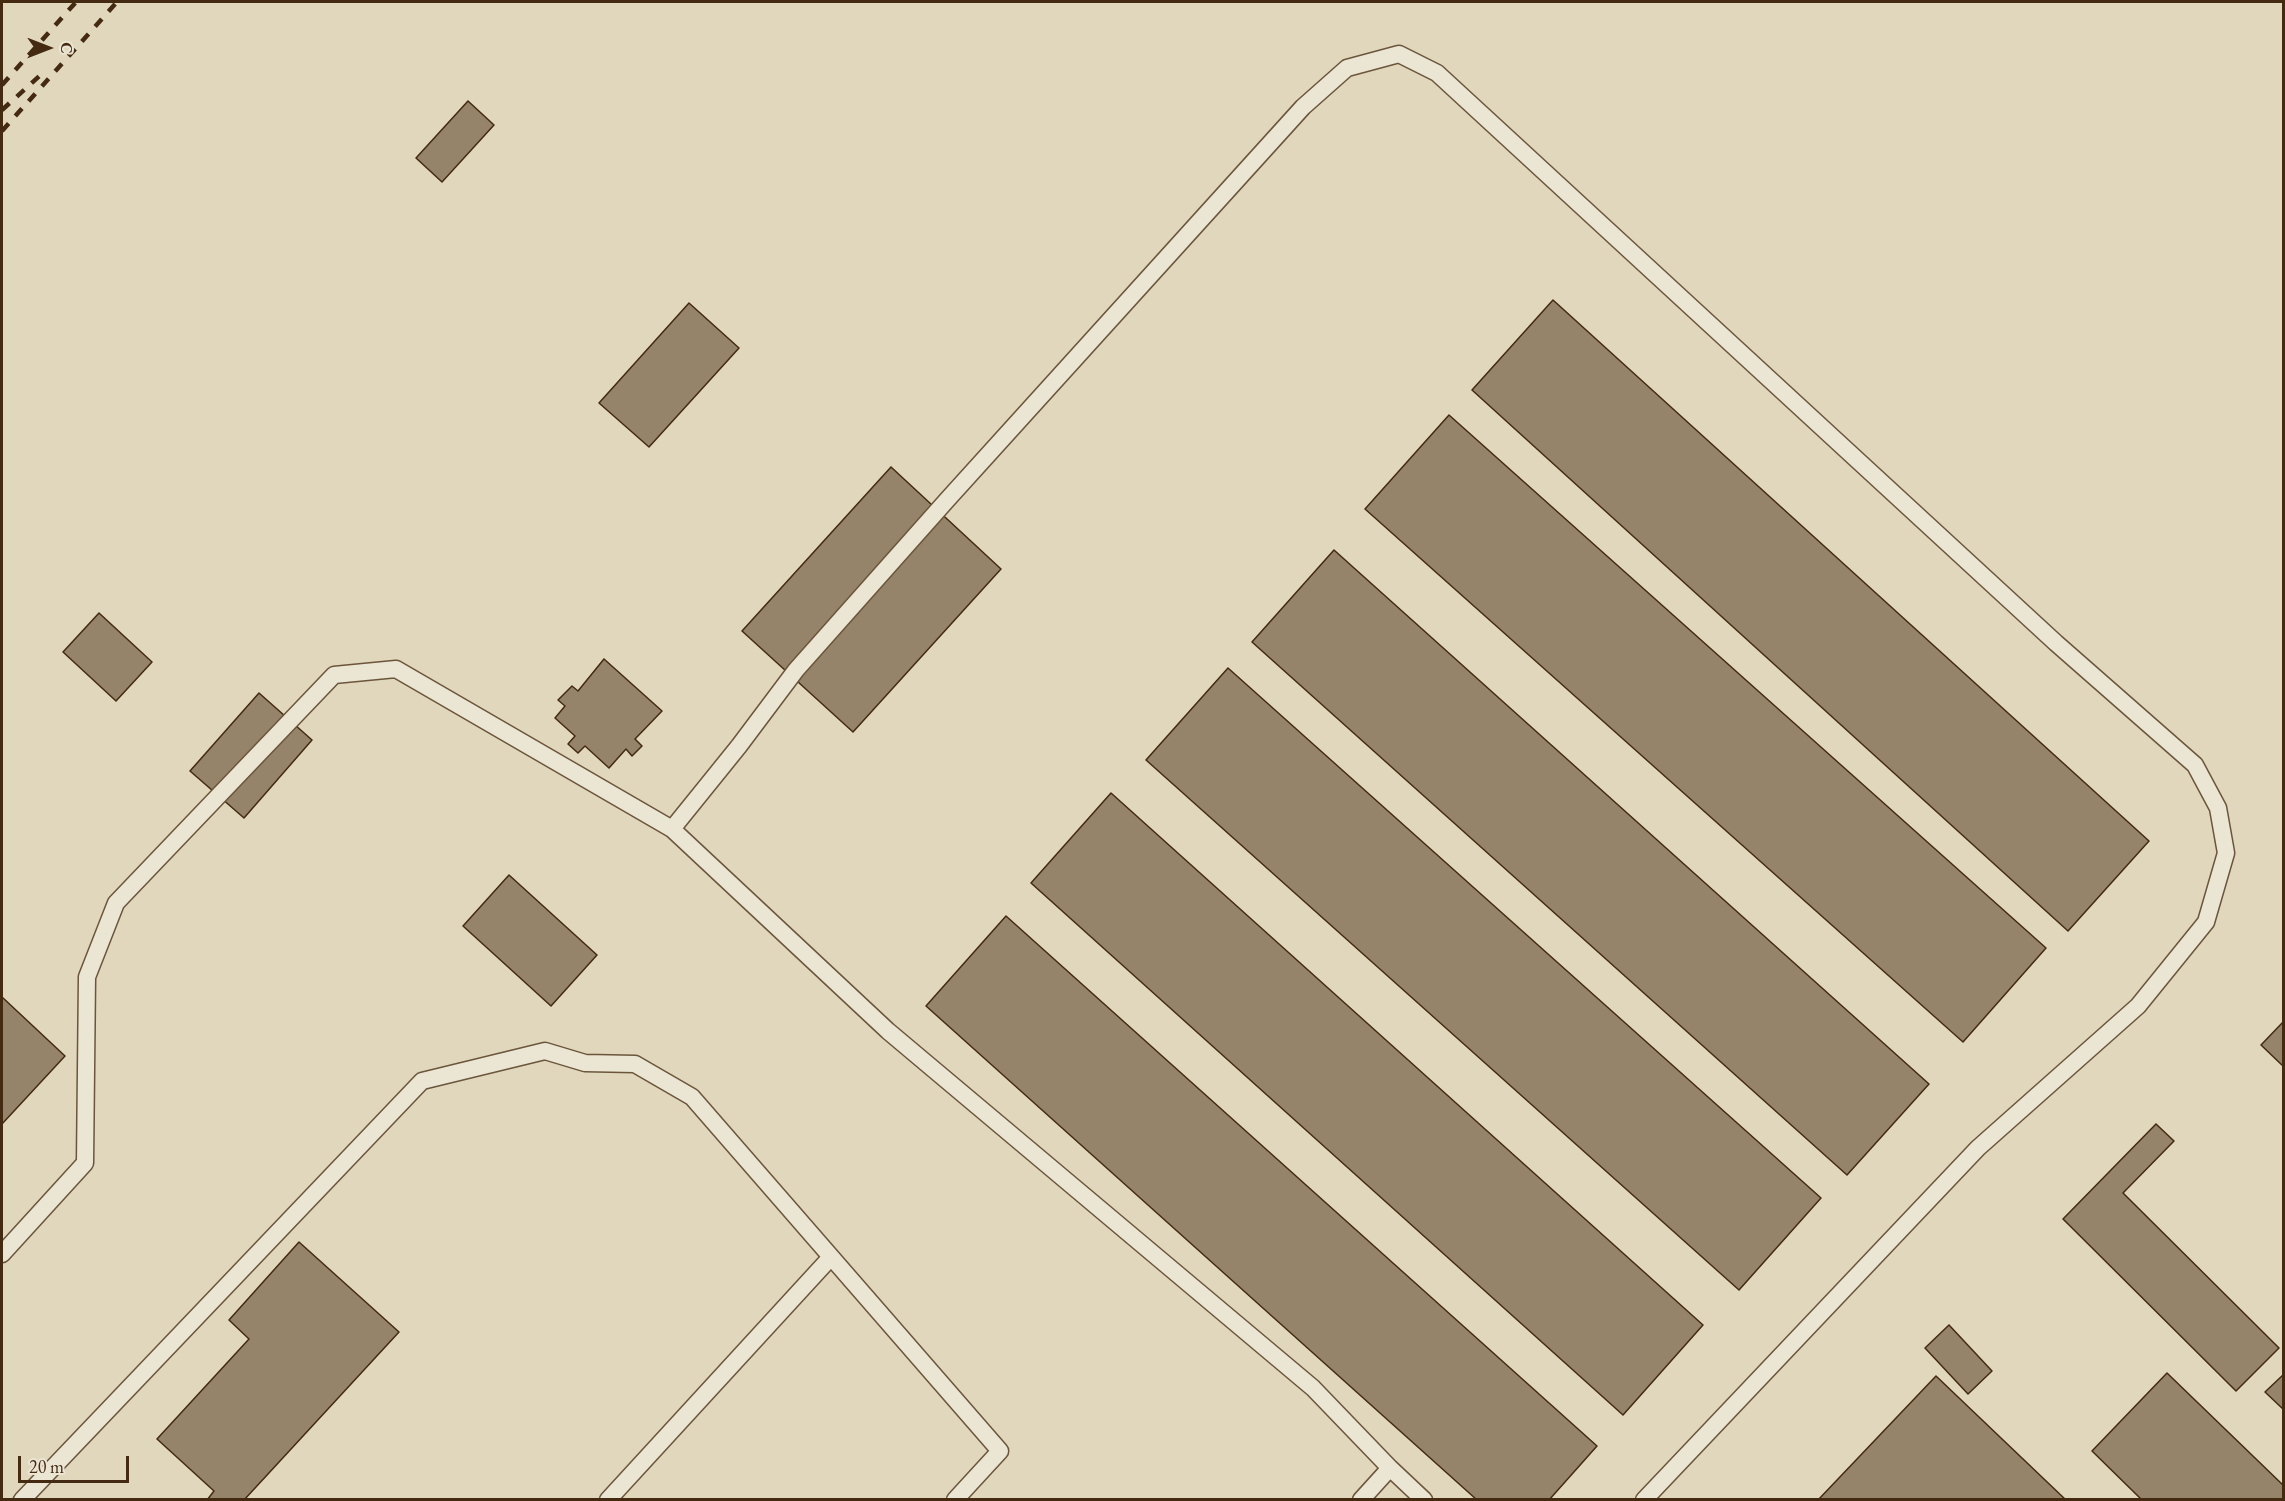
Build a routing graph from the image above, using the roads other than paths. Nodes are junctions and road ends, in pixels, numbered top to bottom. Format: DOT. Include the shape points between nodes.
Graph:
graph roads {
  1 [pos="672,829"];
  2 [pos="2,1254"];
  3 [pos="831,1257"];
  4 [pos="1390,1468"];
  5 [pos="22,1500"];
  6 [pos="608,1500"];
  7 [pos="955,1500"];
  8 [pos="1361,1500"];
  9 [pos="1424,1500"];
  10 [pos="1644,1500"];
  1 -- 2 [label="lane" via="396,669 334,675 116,903 87,977 85,1163"];
  1 -- 4 [label="lane" via="888,1031 1313,1388"];
  1 -- 10 [label="lane" via="796,670 1303,108 1347,68 1399,54 1437,73 2047,635 2195,765 2218,808 2226,853 2206,922 2138,1006 1978,1148"];
  3 -- 5 [label="lane" via="692,1097 635,1064 585,1063 545,1052 422,1081"];
  3 -- 6 [label="lane"];
  3 -- 7 [label="lane" via="999,1451"];
  4 -- 8 [label="lane"];
  4 -- 9 [label="lane"];
}
